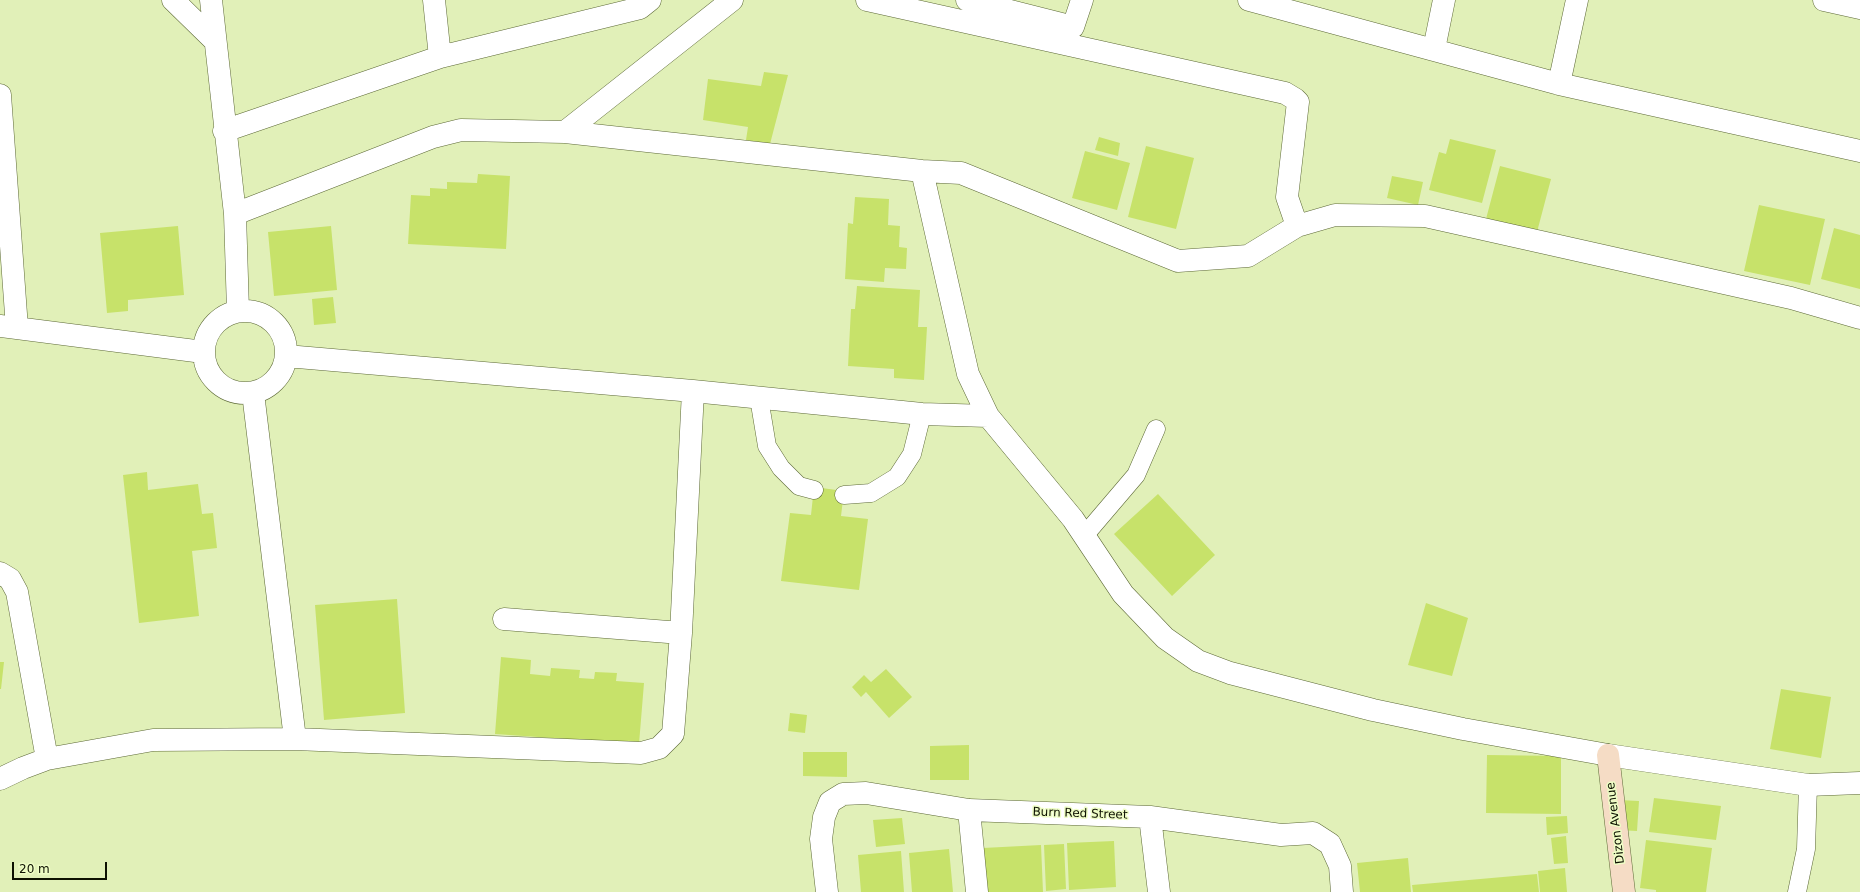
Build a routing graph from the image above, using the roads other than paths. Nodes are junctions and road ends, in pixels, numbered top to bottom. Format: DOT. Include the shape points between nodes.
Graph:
graph roads {
  1 [pos="173,0"];
  2 [pos="211,0"];
  3 [pos="434,0"];
  4 [pos="650,0"];
  5 [pos="732,0"];
  6 [pos="867,0"];
  7 [pos="968,0"];
  8 [pos="1082,0"];
  9 [pos="1249,0"];
  10 [pos="1444,0"];
  11 [pos="1577,0"];
  12 [pos="1824,0"];
  13 [pos="1319,8"];
  14 [pos="1860,8"];
  15 [pos="215,41"];
  16 [pos="1434,49"];
  17 [pos="440,57"];
  18 [pos="1559,84"];
  19 [pos="0,95"];
  20 [pos="224,131"];
  21 [pos="565,132"];
  22 [pos="1860,151"];
  23 [pos="922,172"];
  24 [pos="235,214"];
  25 [pos="1297,226"];
  26 [pos="238,311"];
  27 [pos="1860,318"];
  28 [pos="9,327"];
  29 [pos="203,352"];
  30 [pos="286,356"];
  31 [pos="693,391"];
  32 [pos="253,393"];
  33 [pos="759,398"];
  34 [pos="922,414"];
  35 [pos="988,416"];
  36 [pos="1156,430"];
  37 [pos="814,490"];
  38 [pos="844,495"];
  39 [pos="1084,536"];
  40 [pos="0,573"];
  41 [pos="504,619"];
  42 [pos="681,633"];
  43 [pos="295,739"];
  44 [pos="1608,755"];
  45 [pos="47,759"];
  46 [pos="0,779"];
  47 [pos="1860,783"];
  48 [pos="1808,785"];
  49 [pos="969,810"];
  50 [pos="1150,817"];
  51 [pos="827,892"];
  52 [pos="977,892"];
  53 [pos="1159,892"];
  54 [pos="1342,892"];
  55 [pos="1624,892"];
  56 [pos="1796,892"];
  1 -- 15 [label="street"];
  2 -- 15 [label="street"];
  3 -- 17 [label="street"];
  4 -- 17 [label="street" via="640,8"];
  5 -- 21 [label="street"];
  6 -- 25 [label="street" via="1285,93 1298,102 1286,197"];
  7 -- 8 [label="street" via="1073,27"];
  9 -- 13 [label="street"];
  10 -- 16 [label="street"];
  11 -- 18 [label="street"];
  12 -- 14 [label="street"];
  13 -- 16 [label="street"];
  15 -- 20 [label="street"];
  16 -- 18 [label="street"];
  17 -- 20 [label="street"];
  18 -- 22 [label="street"];
  19 -- 28 [label="street"];
  20 -- 24 [label="street"];
  21 -- 23 [label="street"];
  21 -- 24 [label="street" via="461,130 433,137"];
  23 -- 25 [label="street" via="962,173 1178,261 1248,256"];
  23 -- 35 [label="street" via="968,374"];
  24 -- 26 [label="street"];
  25 -- 27 [label="street" via="1335,215 1425,216 1791,298"];
  26 -- 29 [label="street" via="224,315 213,325 205,338"];
  26 -- 30 [label="street" via="254,311 268,317 278,327 285,341"];
  28 -- 29 [label="street"];
  29 -- 32 [label="street" via="205,366 213,379 224,388 238,393"];
  30 -- 31 [label="street"];
  30 -- 32 [label="street" via="283,369 276,380"];
  31 -- 33 [label="street"];
  31 -- 42 [label="street"];
  32 -- 43 [label="street"];
  33 -- 34 [label="street"];
  33 -- 37 [label="lane" via="767,446 780,468 799,486"];
  34 -- 35 [label="street"];
  34 -- 38 [label="lane" via="912,454 898,477 871,493"];
  35 -- 39 [label="street" via="1073,519"];
  36 -- 39 [label="lane" via="1136,475"];
  39 -- 44 [label="street" via="1123,594 1165,638 1198,660 1230,673 1373,710"];
  40 -- 45 [label="street" via="10,579 17,592"];
  41 -- 42 [label="street"];
  42 -- 43 [label="street" via="673,734 659,748 647,752"];
  43 -- 45 [label="street" via="153,740"];
  44 -- 48 [label="street"];
  44 -- 55 [label="street, Dizon Avenue"];
  45 -- 46 [label="street"];
  47 -- 48 [label="street"];
  48 -- 56 [label="lane" via="1806,849"];
  49 -- 50 [label="street, Burn Red Street"];
  49 -- 51 [label="street, Burn Red Street" via="866,792 843,794 830,802 820,839"];
  49 -- 52 [label="street"];
  50 -- 53 [label="street"];
  50 -- 54 [label="street, Burn Red Street" via="1281,835 1313,833 1330,844 1340,866"];
}
